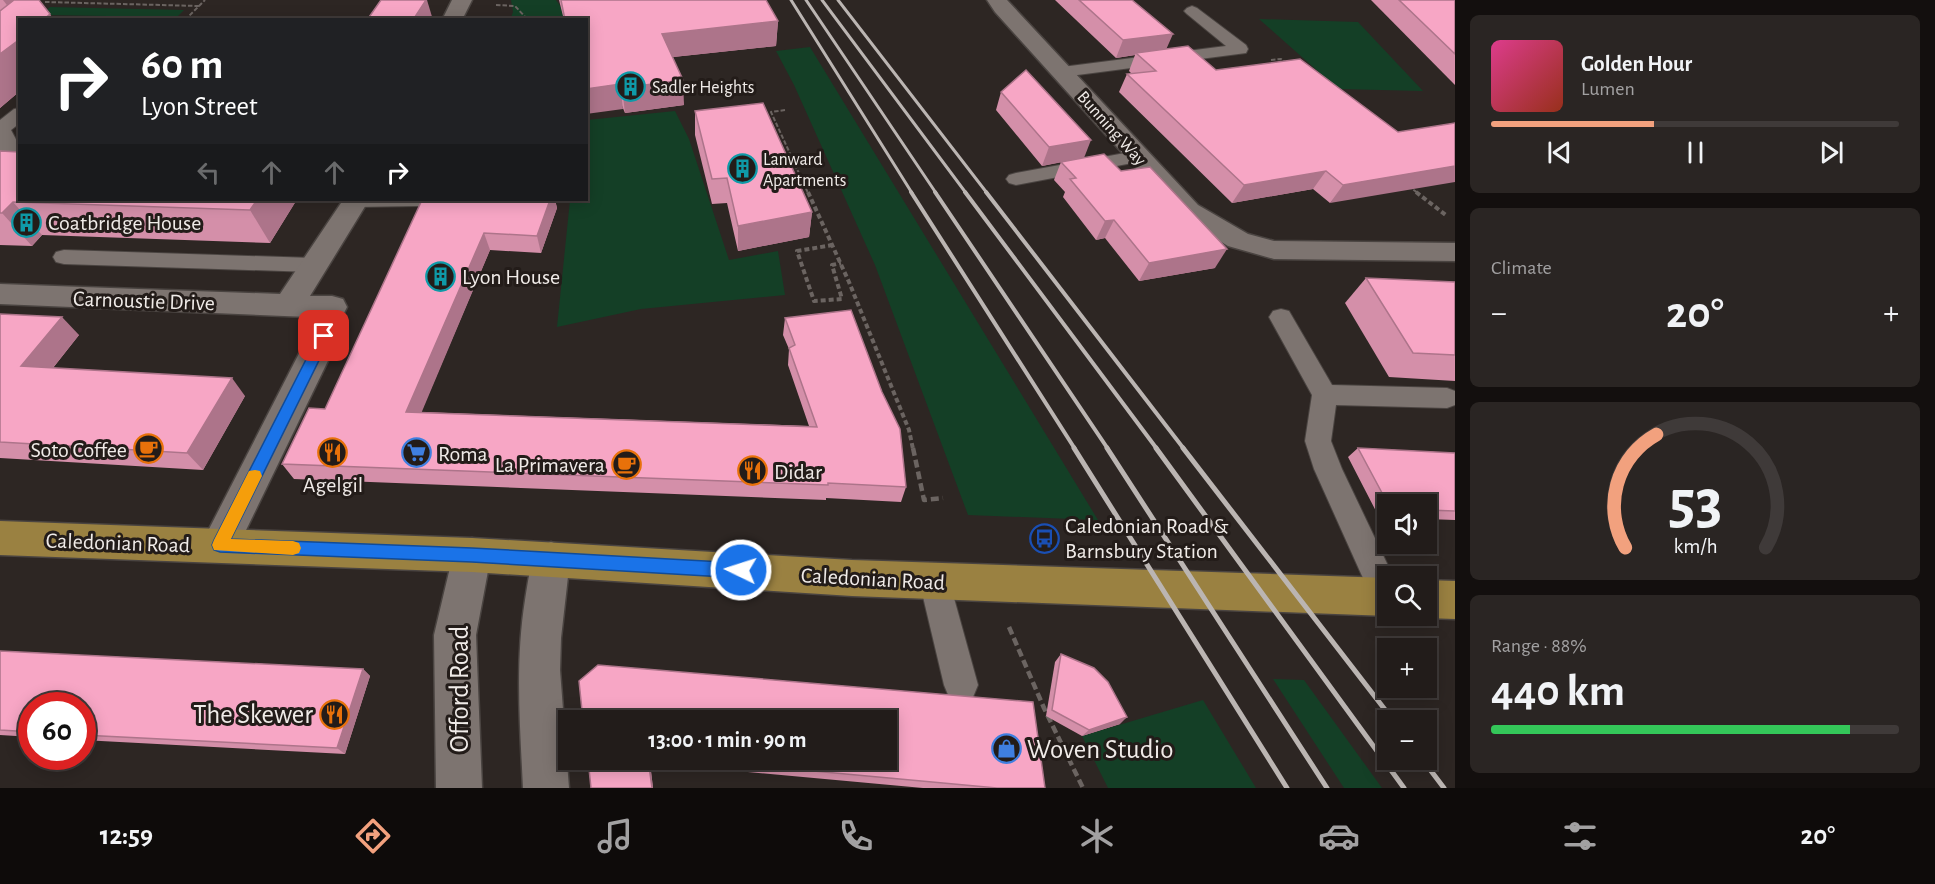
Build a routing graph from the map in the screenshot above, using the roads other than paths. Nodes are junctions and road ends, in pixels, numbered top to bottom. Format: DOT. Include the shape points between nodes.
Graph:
graph roads {
  1 [pos="450,0"];
  2 [pos="462,0"];
  3 [pos="997,0"];
  4 [pos="1192,11"];
  5 [pos="453,18"];
  6 [pos="1062,72"];
  7 [pos="18,115"];
  8 [pos="0,157"];
  9 [pos="1136,157"];
  10 [pos="1016,179"];
  11 [pos="355,201"];
  12 [pos="1455,252"];
  13 [pos="64,257"];
  14 [pos="313,265"];
  15 [pos="0,294"];
  16 [pos="289,305"];
  17 [pos="1281,317"];
  18 [pos="1325,395"];
  19 [pos="1447,398"];
  20 [pos="0,538"];
  21 [pos="220,545"];
  22 [pos="472,555"];
  23 [pos="551,559"];
  24 [pos="1377,574"];
  25 [pos="934,580"];
  26 [pos="1377,597"];
  27 [pos="1437,599"];
  28 [pos="1455,600"];
  29 [pos="961,685"];
  30 [pos="459,788"];
  31 [pos="546,788"];
  1 -- 2 [label="lane"];
  2 -- 5 [label="street"];
  3 -- 6 [label="street, Bunning Way"];
  4 -- 6 [label="lane" via="1240,49"];
  6 -- 9 [label="street, Bunning Way"];
  7 -- 8 [label="lane" via="1,129 11,146"];
  9 -- 10 [label="lane"];
  9 -- 12 [label="street, Bunning Way" via="1189,211 1238,240 1274,250"];
  11 -- 14 [label="street"];
  13 -- 14 [label="lane"];
  14 -- 16 [label="street"];
  15 -- 16 [label="street, Carnoustie Drive"];
  16 -- 21 [label="street, Carnoustie Drive" via="328,322"];
  17 -- 18 [label="lane"];
  18 -- 19 [label="lane"];
  18 -- 24 [label="lane" via="1318,441"];
  20 -- 21 [label="main road, Caledonian Road"];
  21 -- 22 [label="main road, Caledonian Road"];
  22 -- 23 [label="main road, Caledonian Road"];
  22 -- 30 [label="street, Offord Road" via="454,634"];
  23 -- 25 [label="main road, Caledonian Road"];
  23 -- 31 [label="street" via="539,670"];
  25 -- 26 [label="main road, Caledonian Road"];
  25 -- 29 [label="lane"];
  27 -- 28 [label="main road"];
}
